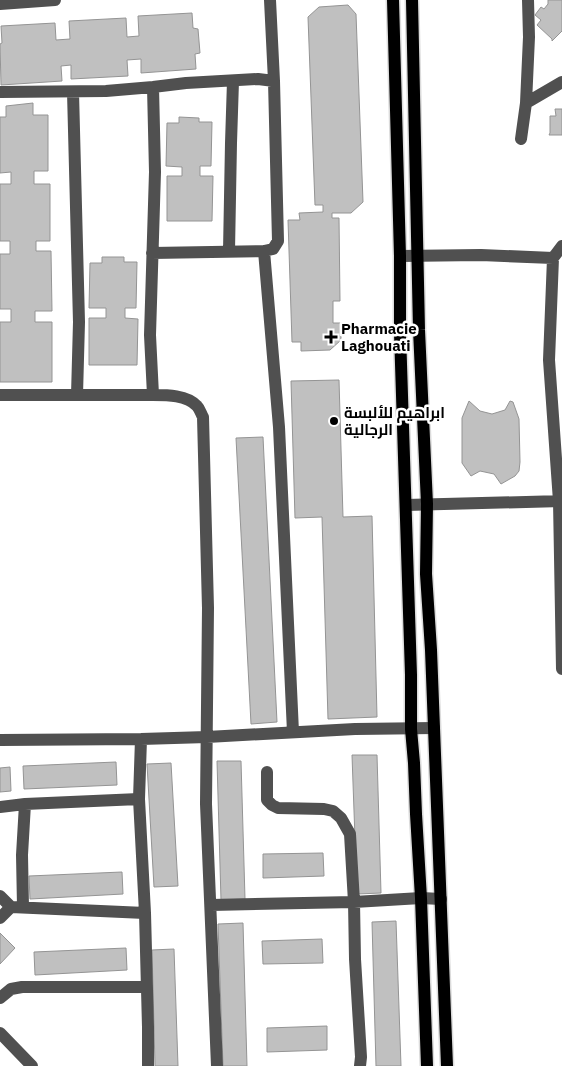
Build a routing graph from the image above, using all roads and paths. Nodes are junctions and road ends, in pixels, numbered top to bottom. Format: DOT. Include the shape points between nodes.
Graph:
graph roads {
  1 [pos="55,0"];
  2 [pos="270,0"];
  3 [pos="392,0"];
  4 [pos="412,0"];
  5 [pos="528,0"];
  6 [pos="0,4"];
  7 [pos="233,81"];
  8 [pos="274,81"];
  9 [pos="562,82"];
  10 [pos="153,87"];
  11 [pos="0,92"];
  12 [pos="73,92"];
  13 [pos="526,103"];
  14 [pos="521,139"];
  15 [pos="562,246"];
  16 [pos="229,251"];
  17 [pos="264,251"];
  18 [pos="152,253"];
  19 [pos="417,255"];
  20 [pos="400,256"];
  21 [pos="553,258"];
  22 [pos="77,394"];
  23 [pos="0,395"];
  24 [pos="153,395"];
  25 [pos="560,501"];
  26 [pos="427,504"];
  27 [pos="406,505"];
  28 [pos="561,621"];
  29 [pos="562,669"];
  30 [pos="411,728"];
  31 [pos="434,728"];
  32 [pos="293,732"];
  33 [pos="208,737"];
  34 [pos="141,739"];
  35 [pos="0,740"];
  36 [pos="266,772"];
  37 [pos="139,799"];
  38 [pos="24,804"];
  39 [pos="0,807"];
  40 [pos="0,896"];
  41 [pos="421,898"];
  42 [pos="441,899"];
  43 [pos="354,902"];
  44 [pos="211,905"];
  45 [pos="17,907"];
  46 [pos="145,913"];
  47 [pos="0,918"];
  48 [pos="147,987"];
  49 [pos="0,998"];
  50 [pos="0,1034"];
  51 [pos="32,1066"];
  52 [pos="148,1066"];
  53 [pos="217,1066"];
  54 [pos="360,1066"];
  55 [pos="427,1066"];
  56 [pos="447,1066"];
  1 -- 6 [label="street"];
  2 -- 8 [label="street"];
  3 -- 20 [label="main road"];
  4 -- 19 [label="main road"];
  5 -- 13 [label="street"];
  7 -- 8 [label="street"];
  7 -- 10 [label="street"];
  7 -- 16 [label="street"];
  8 -- 17 [label="street" via="278,241 273,249"];
  9 -- 13 [label="street"];
  10 -- 12 [label="street"];
  10 -- 18 [label="street" via="155,172"];
  11 -- 12 [label="street"];
  12 -- 22 [label="street" via="79,322"];
  13 -- 14 [label="street"];
  15 -- 21 [label="street"];
  16 -- 17 [label="street"];
  16 -- 18 [label="street"];
  17 -- 32 [label="street" via="279,426"];
  18 -- 24 [label="street" via="150,335"];
  19 -- 20 [label="street"];
  19 -- 21 [label="street"];
  19 -- 26 [label="main road"];
  20 -- 27 [label="main road"];
  21 -- 25 [label="street" via="548,360"];
  22 -- 23 [label="street"];
  22 -- 24 [label="street"];
  24 -- 33 [label="street" via="188,399 198,406 203,417"];
  25 -- 26 [label="street"];
  25 -- 28 [label="street"];
  26 -- 27 [label="street"];
  26 -- 31 [label="main road" via="426,574"];
  27 -- 30 [label="main road"];
  28 -- 29 [label="street"];
  30 -- 31 [label="street"];
  30 -- 32 [label="street"];
  30 -- 41 [label="main road"];
  31 -- 42 [label="main road"];
  32 -- 33 [label="street"];
  33 -- 34 [label="street"];
  33 -- 44 [label="street" via="206,804"];
  34 -- 35 [label="street"];
  34 -- 37 [label="street"];
  36 -- 43 [label="street" via="267,800 272,806 324,809 341,818 350,834"];
  37 -- 38 [label="street"];
  37 -- 46 [label="street"];
  38 -- 39 [label="street"];
  38 -- 45 [label="street"];
  40 -- 45 [label="street"];
  41 -- 42 [label="street"];
  41 -- 43 [label="street"];
  41 -- 55 [label="main road"];
  42 -- 56 [label="main road"];
  43 -- 44 [label="street"];
  43 -- 54 [label="street"];
  44 -- 53 [label="street"];
  45 -- 46 [label="street"];
  45 -- 47 [label="street"];
  46 -- 48 [label="street"];
  48 -- 49 [label="street" via="22,986 11,989"];
  48 -- 52 [label="street"];
  50 -- 51 [label="street"];
}
